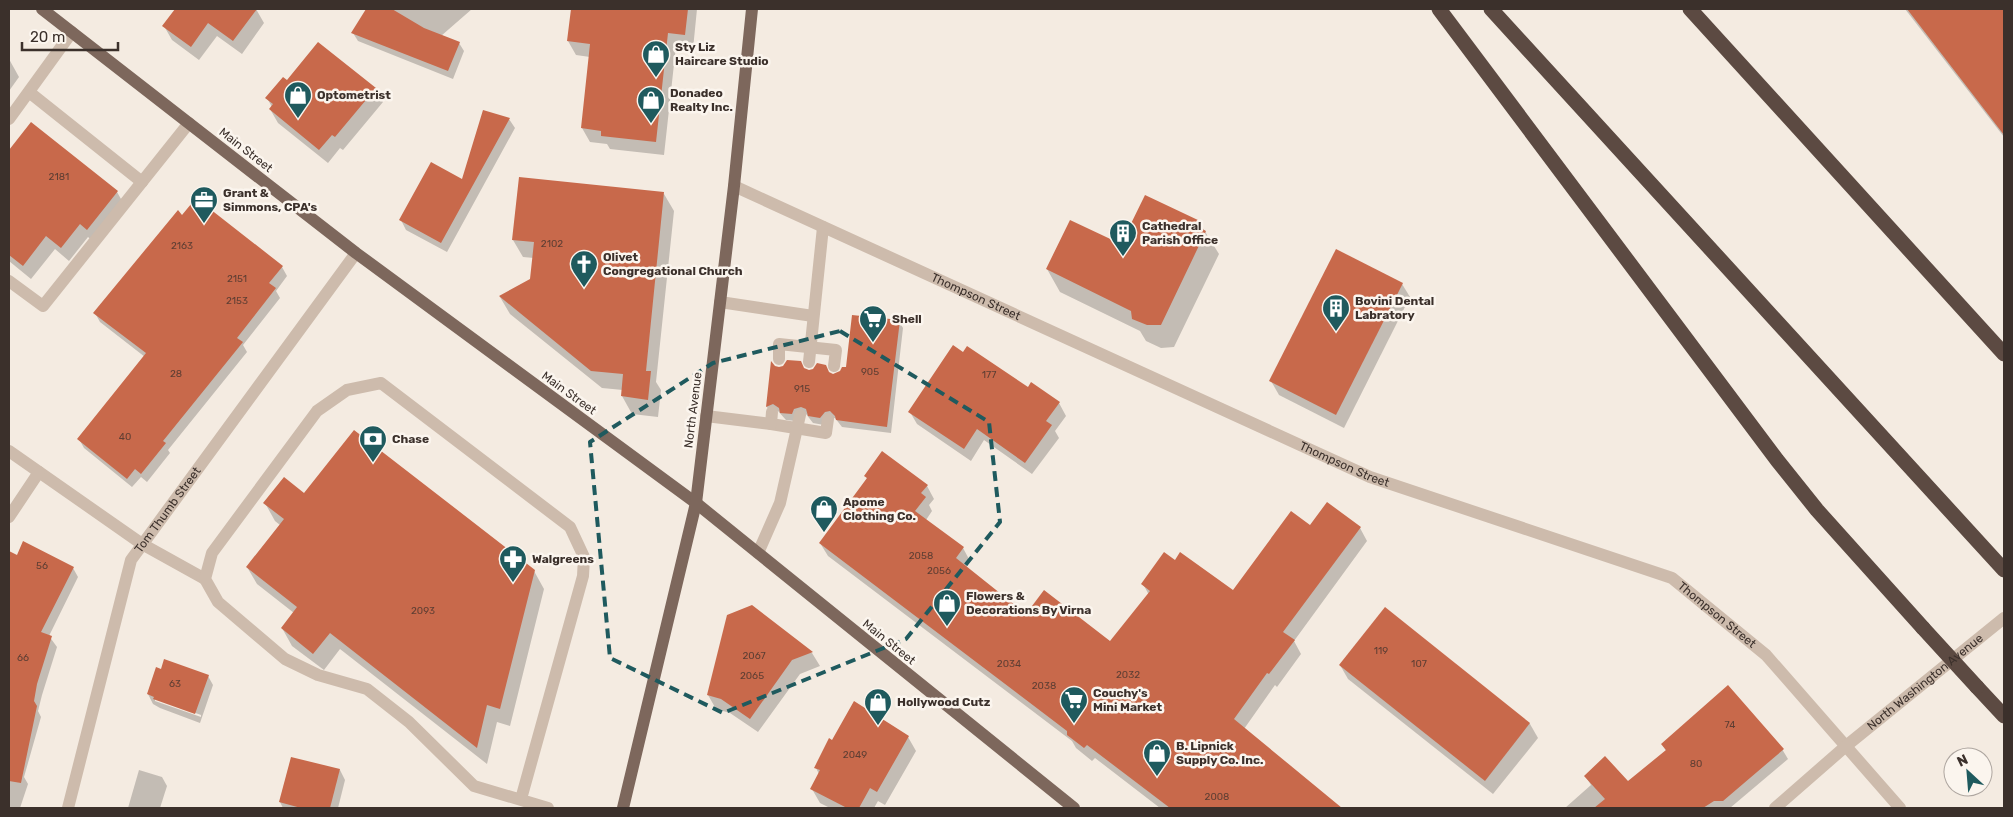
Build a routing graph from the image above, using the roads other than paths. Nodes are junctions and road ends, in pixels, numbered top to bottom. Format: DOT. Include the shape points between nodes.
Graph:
graph roads {
  1 [pos="42,9"];
  2 [pos="752,9"];
  3 [pos="1439,9"];
  4 [pos="1491,9"];
  5 [pos="1690,9"];
  6 [pos="72,32"];
  7 [pos="29,92"];
  8 [pos="9,119"];
  9 [pos="189,123"];
  10 [pos="142,182"];
  11 [pos="734,186"];
  12 [pos="823,226"];
  13 [pos="356,253"];
  14 [pos="9,281"];
  15 [pos="720,302"];
  16 [pos="814,316"];
  17 [pos="811,347"];
  18 [pos="2004,354"];
  19 [pos="779,359"];
  20 [pos="809,362"];
  21 [pos="834,366"];
  22 [pos="706,416"];
  23 [pos="828,419"];
  24 [pos="799,422"];
  25 [pos="9,451"];
  26 [pos="39,472"];
  27 [pos="696,504"];
  28 [pos="9,517"];
  29 [pos="142,544"];
  30 [pos="758,553"];
  31 [pos="2000,566"];
  32 [pos="206,579"];
  33 [pos="2004,618"];
  34 [pos="2004,716"];
  35 [pos="1846,746"];
  36 [pos="521,799"];
  37 [pos="68,808"];
  38 [pos="548,808"];
  39 [pos="623,808"];
  40 [pos="1074,808"];
  41 [pos="1775,808"];
  42 [pos="1900,808"];
  1 -- 6 [label="main road, Main Street"];
  2 -- 11 [label="main road, North Avenue"];
  3 -- 34 [label="highway, bridge" via="1777,460 1817,510"];
  4 -- 31 [label="highway"];
  5 -- 18 [label="highway"];
  6 -- 7 [label="street"];
  6 -- 9 [label="main road, Main Street"];
  7 -- 8 [label="street"];
  7 -- 10 [label="street"];
  9 -- 10 [label="street"];
  9 -- 13 [label="main road, Main Street"];
  10 -- 14 [label="street" via="43,306"];
  11 -- 12 [label="street, Thompson Street"];
  11 -- 15 [label="main road, North Avenue"];
  12 -- 16 [label="street"];
  12 -- 35 [label="street, Thompson Street" via="1370,476 1672,578 1766,655"];
  13 -- 27 [label="main road, Main Street"];
  13 -- 29 [label="street, Tom Thumb Street"];
  15 -- 16 [label="street"];
  15 -- 22 [label="main road, North Avenue"];
  16 -- 17 [label="street"];
  17 -- 19 [label="street" via="779,344"];
  17 -- 20 [label="street"];
  17 -- 21 [label="street" via="836,350"];
  22 -- 24 [label="street"];
  22 -- 27 [label="main road, North Avenue"];
  23 -- 24 [label="street" via="826,433"];
  24 -- 30 [label="street" via="780,503"];
  25 -- 26 [label="street"];
  26 -- 28 [label="street"];
  26 -- 29 [label="street"];
  27 -- 30 [label="main road, Main Street"];
  27 -- 39 [label="main road, North Avenue"];
  29 -- 32 [label="street"];
  29 -- 37 [label="street, Tom Thumb Street" via="130,560"];
  30 -- 40 [label="main road, Main Street"];
  32 -- 36 [label="street" via="218,602 285,659 318,675 367,689 409,722 474,786"];
  32 -- 36 [label="street" via="212,553 317,411 347,390 381,383 570,528 584,557 583,576"];
  33 -- 35 [label="street, North Washington Avenue"];
  35 -- 41 [label="street, North Washington Avenue"];
  35 -- 42 [label="street, Thompson Street"];
  36 -- 38 [label="street"];
}
